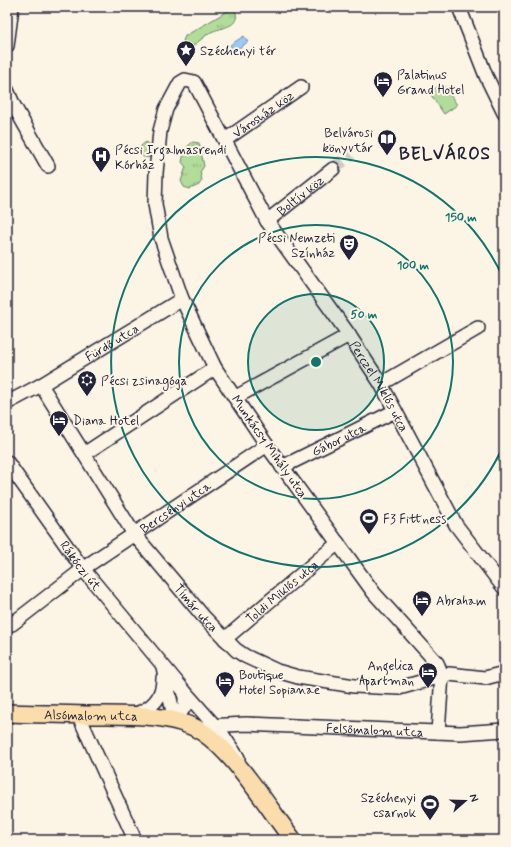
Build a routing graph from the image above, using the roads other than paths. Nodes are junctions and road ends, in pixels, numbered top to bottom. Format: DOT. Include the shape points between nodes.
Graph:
graph roads {
  1 [pos="12,7"];
  2 [pos="459,7"];
  3 [pos="7,46"];
  4 [pos="194,82"];
  5 [pos="301,87"];
  6 [pos="7,90"];
  7 [pos="504,113"];
  8 [pos="225,140"];
  9 [pos="48,166"];
  10 [pos="333,169"];
  11 [pos="267,221"];
  12 [pos="182,299"];
  13 [pos="478,328"];
  14 [pos="349,335"];
  15 [pos="215,368"];
  16 [pos="381,384"];
  17 [pos="41,385"];
  18 [pos="236,397"];
  19 [pos="7,402"];
  20 [pos="395,410"];
  21 [pos="267,445"];
  22 [pos="84,454"];
  23 [pos="7,462"];
  24 [pos="282,467"];
  25 [pos="134,534"];
  26 [pos="338,543"];
  27 [pos="83,569"];
  28 [pos="504,588"];
  29 [pos="12,624"];
  30 [pos="225,639"];
  31 [pos="162,664"];
  32 [pos="504,673"];
  33 [pos="442,675"];
  34 [pos="185,692"];
  35 [pos="7,713"];
  36 [pos="78,714"];
  37 [pos="130,715"];
  38 [pos="175,721"];
  39 [pos="246,724"];
  40 [pos="214,725"];
  41 [pos="196,728"];
  42 [pos="504,730"];
  43 [pos="438,732"];
  44 [pos="232,749"];
  45 [pos="250,783"];
  46 [pos="135,840"];
  47 [pos="293,840"];
  1 -- 3 [label="street"];
  2 -- 7 [label="street" via="486,76"];
  4 -- 8 [label="street, Perczel Miklós utca"];
  4 -- 12 [label="street, Munkácsy Mihály utca" via="189,79 180,83 166,109 160,131 156,173 155,204 161,238"];
  5 -- 8 [label="street, Városház köz"];
  6 -- 9 [label="street"];
  8 -- 11 [label="street, Perczel Miklós utca"];
  10 -- 11 [label="street, Boltív köz"];
  11 -- 14 [label="street, Perczel Miklós utca"];
  12 -- 15 [label="street, Munkácsy Mihály utca"];
  12 -- 17 [label="street, Fürdő utca"];
  13 -- 16 [label="street"];
  14 -- 16 [label="street, Perczel Miklós utca"];
  14 -- 18 [label="street"];
  15 -- 18 [label="street, Munkácsy Mihály utca"];
  15 -- 22 [label="street"];
  16 -- 20 [label="street, Perczel Miklós utca"];
  17 -- 19 [label="street, Fürdő utca"];
  17 -- 22 [label="street, Tímár utca"];
  18 -- 21 [label="street, Munkácsy Mihály utca"];
  20 -- 24 [label="street, Gábor utca"];
  20 -- 28 [label="street, Perczel Miklós utca" via="456,525"];
  21 -- 24 [label="street, Munkácsy Mihály utca"];
  21 -- 25 [label="street, Bercsényi utca"];
  22 -- 25 [label="street, Tímár utca"];
  23 -- 27 [label="street, Rákóczi út"];
  24 -- 26 [label="street, Munkácsy Mihály utca"];
  25 -- 27 [label="street, Bercsényi utca"];
  25 -- 30 [label="street, Tímár utca" via="170,579"];
  26 -- 30 [label="street, Toldi Miklós utca"];
  26 -- 33 [label="street, Munkácsy Mihály utca" via="374,593 437,663"];
  27 -- 29 [label="street, Bercsényi utca"];
  27 -- 31 [label="street, Rákóczi út"];
  30 -- 33 [label="street, Tímár utca" via="236,650 259,664 298,677 354,686 399,688"];
  31 -- 34 [label="street, Rákóczi út"];
  31 -- 37 [label="street" via="163,682 158,700 141,712"];
  31 -- 38 [label="street, Rákóczi út"];
  32 -- 33 [label="street, Tímár utca" via="485,678"];
  33 -- 43 [label="street"];
  34 -- 38 [label="street" via="185,706"];
  34 -- 40 [label="street, Rákóczi út"];
  35 -- 36 [label="main road, Alsómalom utca"];
  36 -- 37 [label="main road, Alsómalom utca"];
  36 -- 46 [label="street"];
  37 -- 38 [label="main road, Alsómalom utca"];
  38 -- 41 [label="main road, Rákóczi út"];
  39 -- 40 [label="street, Felsőmalom utca"];
  39 -- 43 [label="street, Felsőmalom utca"];
  39 -- 44 [label="street" via="235,736"];
  40 -- 41 [label="street, Felsőmalom utca"];
  40 -- 44 [label="street, Rákóczi út"];
  41 -- 45 [label="main road, Rákóczi út" via="223,750"];
  42 -- 43 [label="street, Felsőmalom utca"];
  44 -- 45 [label="street, Rákóczi út"];
  45 -- 47 [label="main road, Rákóczi út"];
}
